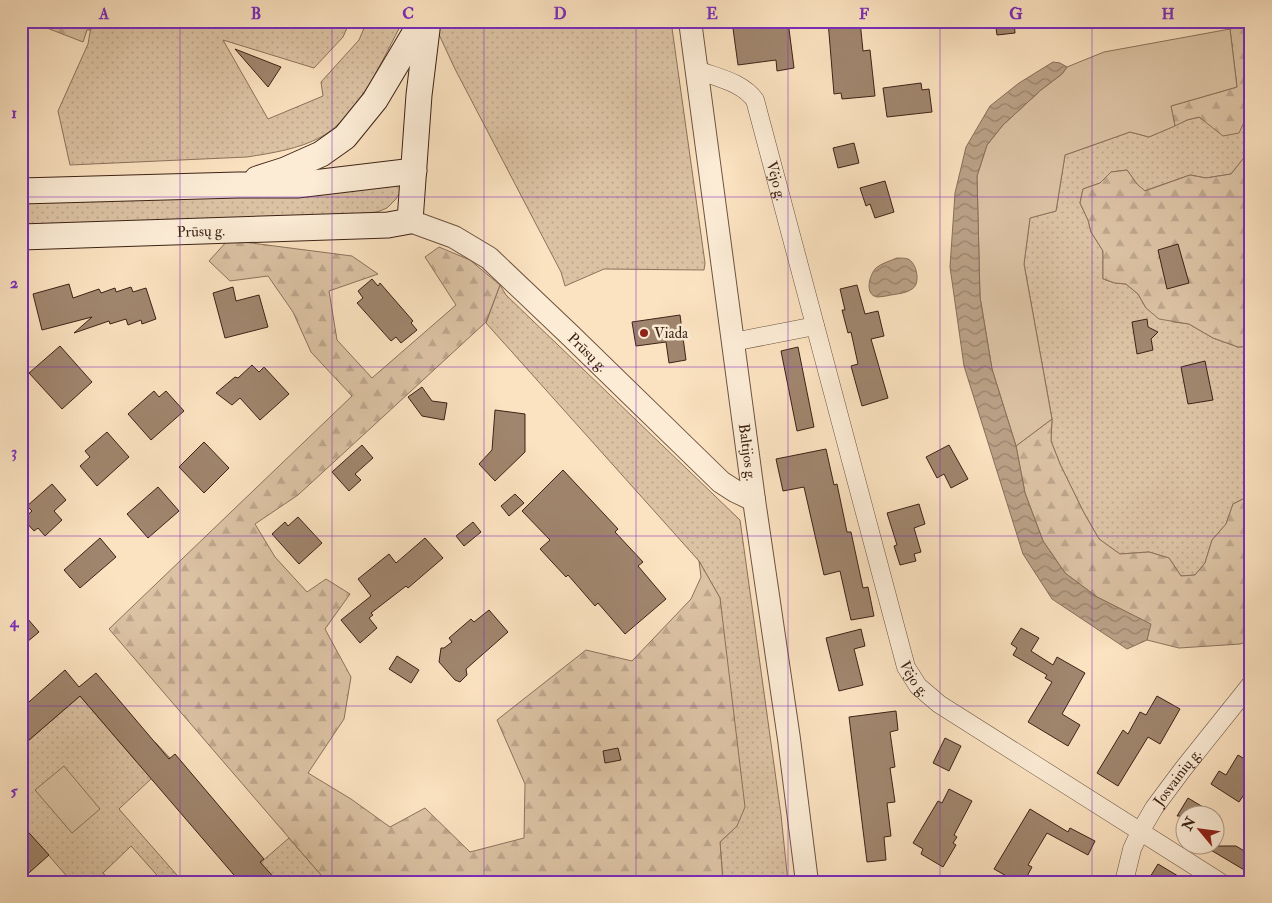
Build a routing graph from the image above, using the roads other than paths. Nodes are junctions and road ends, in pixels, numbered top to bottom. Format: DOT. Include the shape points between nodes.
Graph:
graph roads {
  1 [pos="422,21"];
  2 [pos="428,21"];
  3 [pos="690,21"];
  4 [pos="698,70"];
  5 [pos="414,171"];
  6 [pos="238,185"];
  7 [pos="21,191"];
  8 [pos="410,221"];
  9 [pos="21,237"];
  10 [pos="815,326"];
  11 [pos="733,342"];
  12 [pos="754,500"];
  13 [pos="1251,684"];
  14 [pos="1140,832"];
  15 [pos="807,882"];
  16 [pos="1124,882"];
  17 [pos="1220,882"];
  1 -- 6 [label="main road" via="375,100 345,137 321,154"];
  2 -- 5 [label="main road"];
  3 -- 4 [label="street, Baltijos g."];
  4 -- 10 [label="street, Vėjo g." via="742,87 756,100"];
  4 -- 11 [label="street, Baltijos g."];
  5 -- 6 [label="main road" via="297,186"];
  5 -- 8 [label="main road"];
  6 -- 7 [label="main road"];
  8 -- 9 [label="main road, Prūsų g." via="388,225"];
  8 -- 12 [label="street, Prūsų g." via="454,237 490,258 721,482"];
  10 -- 11 [label="street"];
  10 -- 14 [label="street, Vėjo g." via="906,667 918,686 939,704"];
  11 -- 12 [label="street, Baltijos g."];
  12 -- 15 [label="street, Baltijos g."];
  13 -- 14 [label="street, Josvainių g." via="1182,769"];
  14 -- 16 [label="street, Josvainių g."];
  14 -- 17 [label="street, Vėjo g."];
}
